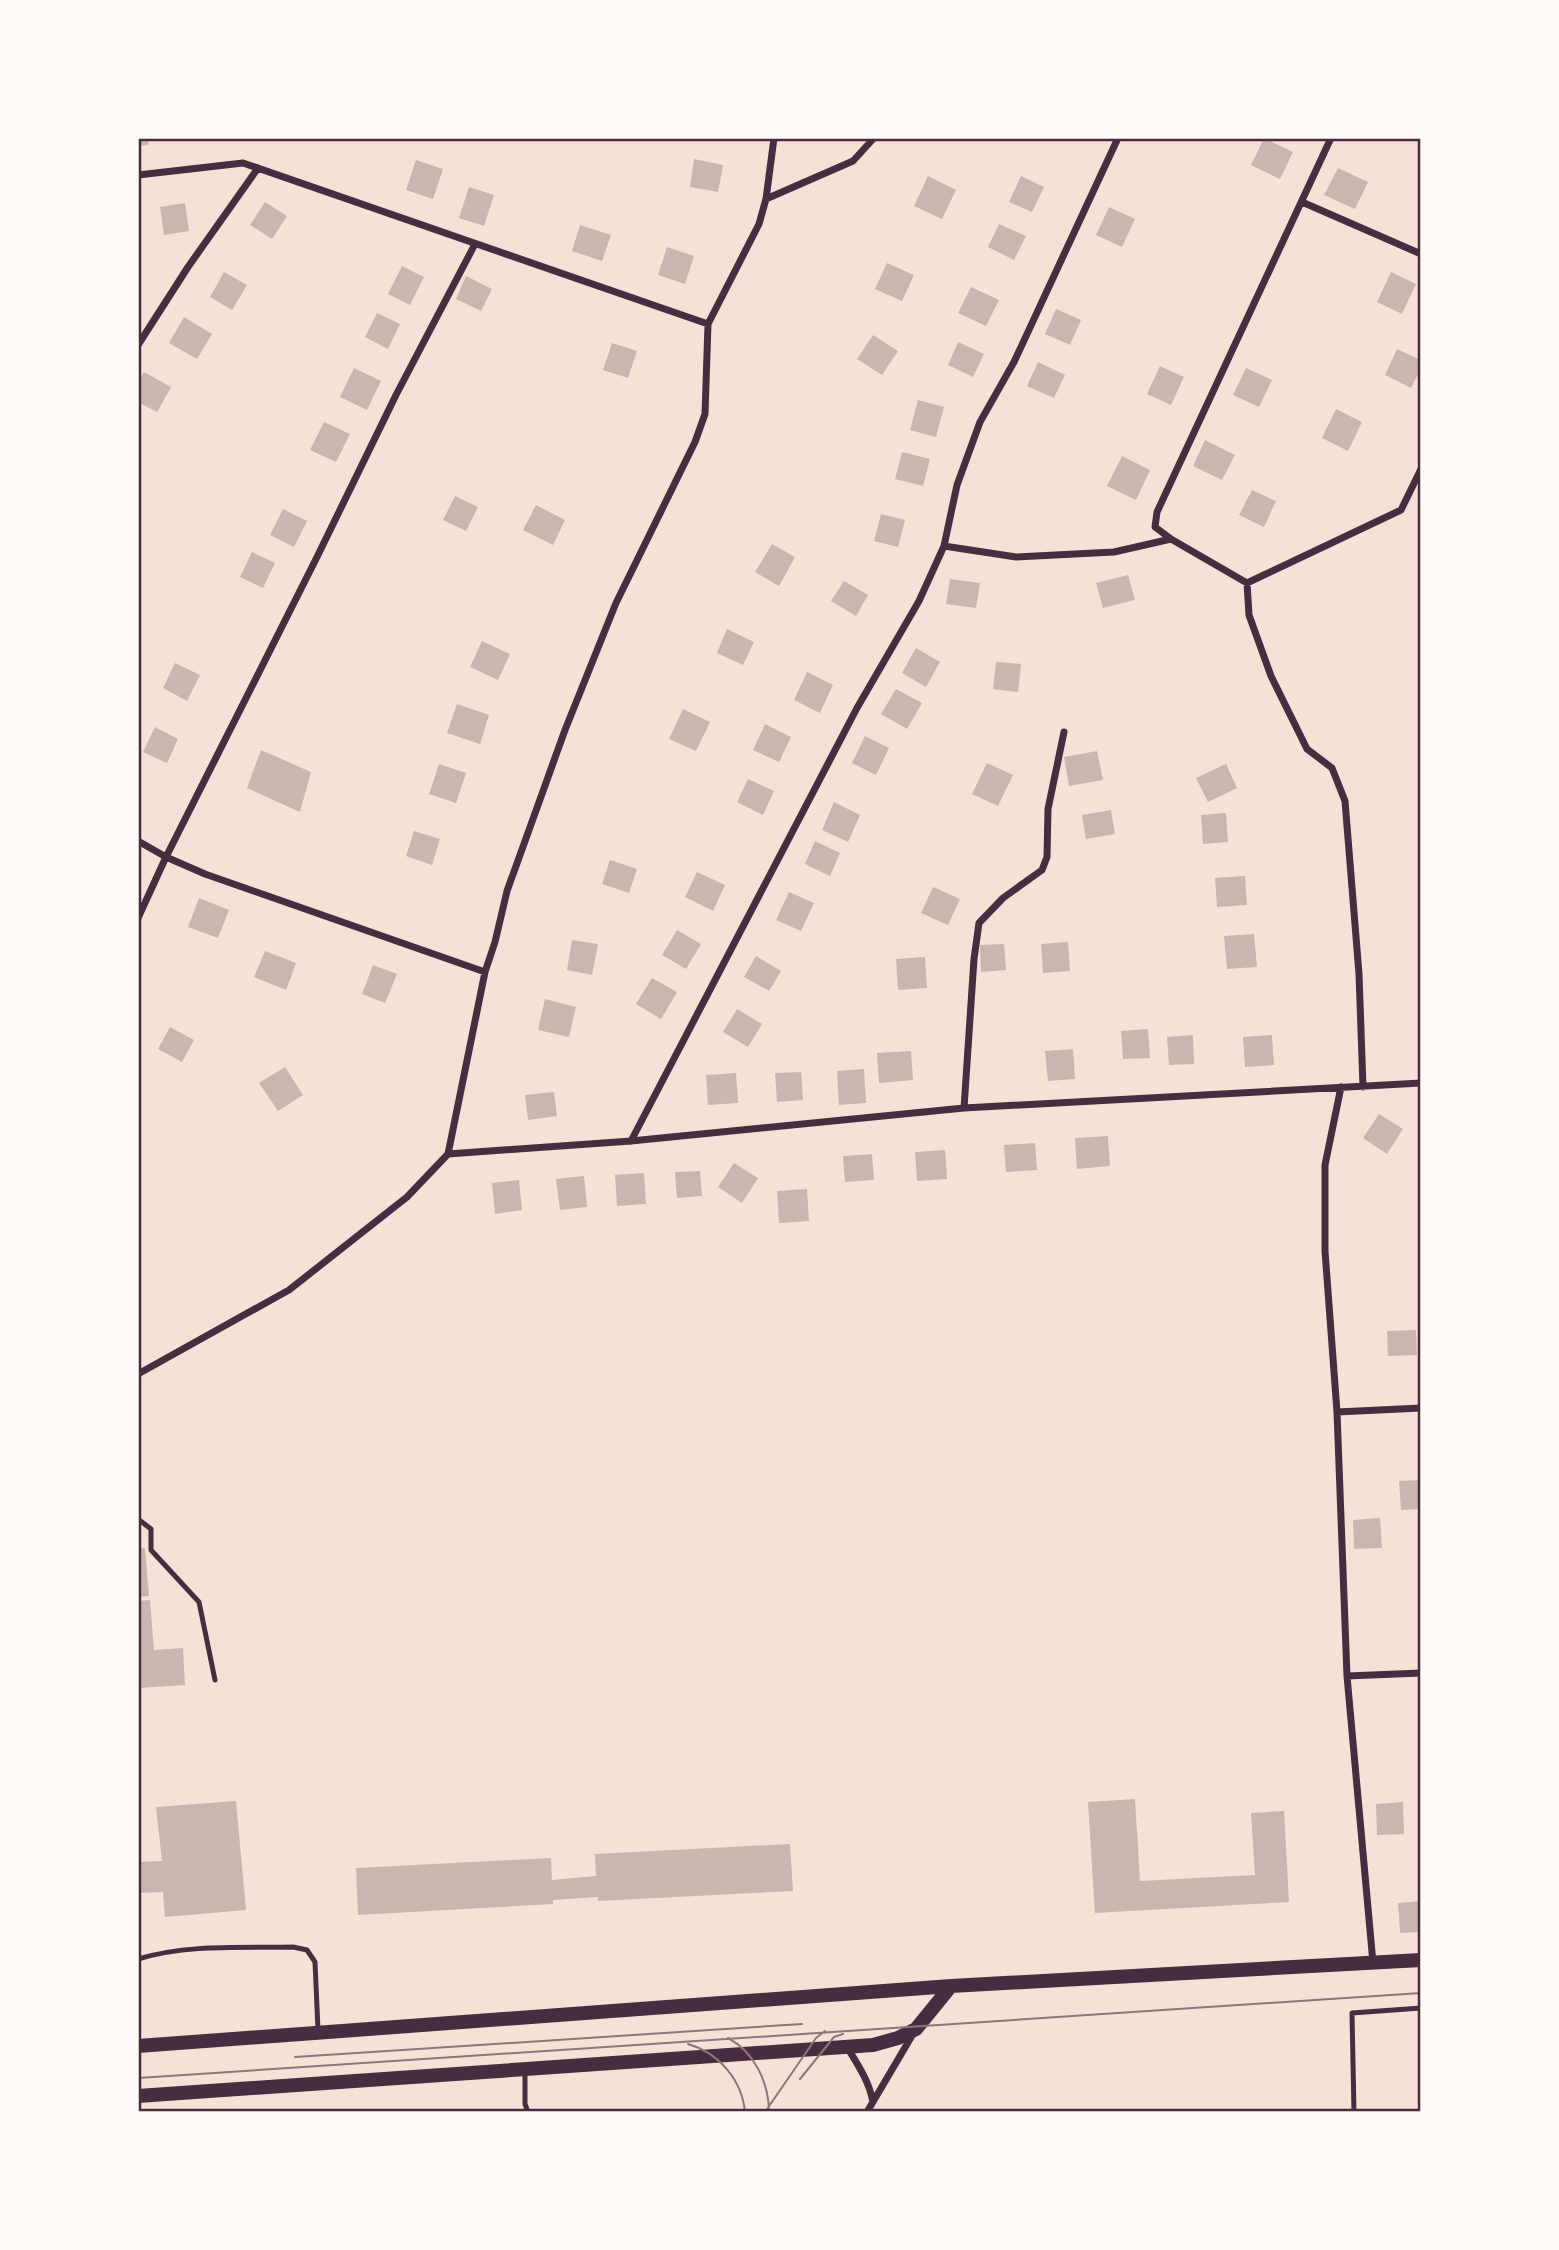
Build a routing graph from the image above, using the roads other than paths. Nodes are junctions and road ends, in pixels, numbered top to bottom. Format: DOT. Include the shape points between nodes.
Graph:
graph roads {
  1 [pos="774,138"];
  2 [pos="874,138"];
  3 [pos="1118,138"];
  4 [pos="1331,138"];
  5 [pos="258,167"];
  6 [pos="138,175"];
  7 [pos="766,199"];
  8 [pos="1301,202"];
  9 [pos="475,244"];
  10 [pos="1421,254"];
  11 [pos="708,324"];
  12 [pos="138,345"];
  13 [pos="1421,469"];
  14 [pos="1171,539"];
  15 [pos="944,546"];
  16 [pos="1247,583"];
  17 [pos="1064,732"];
  18 [pos="138,841"];
  19 [pos="166,857"];
  20 [pos="138,918"];
  21 [pos="485,972"];
  22 [pos="1421,1083"];
  23 [pos="1341,1087"];
  24 [pos="1363,1087"];
  25 [pos="964,1108"];
  26 [pos="631,1142"];
  27 [pos="448,1154"];
  28 [pos="138,1374"];
  29 [pos="1421,1408"];
  30 [pos="1337,1412"];
  31 [pos="138,1519"];
  32 [pos="1421,1673"];
  33 [pos="1347,1676"];
  34 [pos="215,1680"];
  35 [pos="138,1959"];
  36 [pos="1421,1960"];
  37 [pos="1373,1963"];
  38 [pos="951,1986"];
  39 [pos="1421,2008"];
  40 [pos="916,2029"];
  41 [pos="318,2033"];
  42 [pos="138,2046"];
  43 [pos="846,2046"];
  44 [pos="525,2068"];
  45 [pos="138,2096"];
  46 [pos="873,2102"];
  47 [pos="528,2112"];
  48 [pos="867,2112"];
  49 [pos="1354,2112"];
  1 -- 7 [label="street"];
  2 -- 7 [label="street" via="853,161"];
  3 -- 15 [label="street" via="1014,362 980,422 957,485"];
  4 -- 8 [label="street"];
  5 -- 6 [label="street" via="243,163"];
  5 -- 9 [label="street"];
  5 -- 12 [label="street"];
  7 -- 11 [label="street" via="759,224"];
  8 -- 10 [label="street"];
  8 -- 14 [label="street" via="1157,512 1155,527"];
  9 -- 11 [label="street"];
  9 -- 19 [label="street"];
  11 -- 21 [label="street" via="705,414 616,603 565,730 507,891"];
  13 -- 16 [label="street" via="1401,510"];
  14 -- 15 [label="street" via="1114,552 1016,557"];
  14 -- 16 [label="street"];
  15 -- 26 [label="street"];
  16 -- 24 [label="street" via="1249,615 1271,676 1307,749 1332,768 1345,801"];
  17 -- 25 [label="street" via="1048,809 1047,857 1042,870 1003,898 979,923"];
  18 -- 19 [label="street"];
  19 -- 20 [label="street"];
  19 -- 21 [label="street"];
  21 -- 27 [label="street"];
  22 -- 24 [label="street"];
  23 -- 24 [label="street"];
  23 -- 25 [label="street"];
  23 -- 30 [label="street" via="1325,1165 1325,1251"];
  25 -- 26 [label="street"];
  26 -- 27 [label="street"];
  27 -- 28 [label="street" via="407,1197 289,1290"];
  29 -- 30 [label="street"];
  30 -- 33 [label="street"];
  31 -- 34 [label="lane" via="151,1529 151,1550 200,1602"];
  32 -- 33 [label="street"];
  33 -- 37 [label="street"];
  35 -- 41 [label="lane" via="198,1948 307,1950 315,1962"];
  36 -- 37 [label="main road"];
  37 -- 38 [label="main road"];
  38 -- 40 [label="main road"];
  38 -- 41 [label="main road"];
  39 -- 49 [label="lane" via="1352,2013"];
  40 -- 43 [label="main road" via="873,2045"];
  40 -- 46 [label="street"];
  41 -- 42 [label="main road"];
  43 -- 44 [label="main road"];
  43 -- 46 [label="street" via="865,2076"];
  44 -- 45 [label="main road"];
  44 -- 47 [label="lane"];
  46 -- 48 [label="street"];
}
